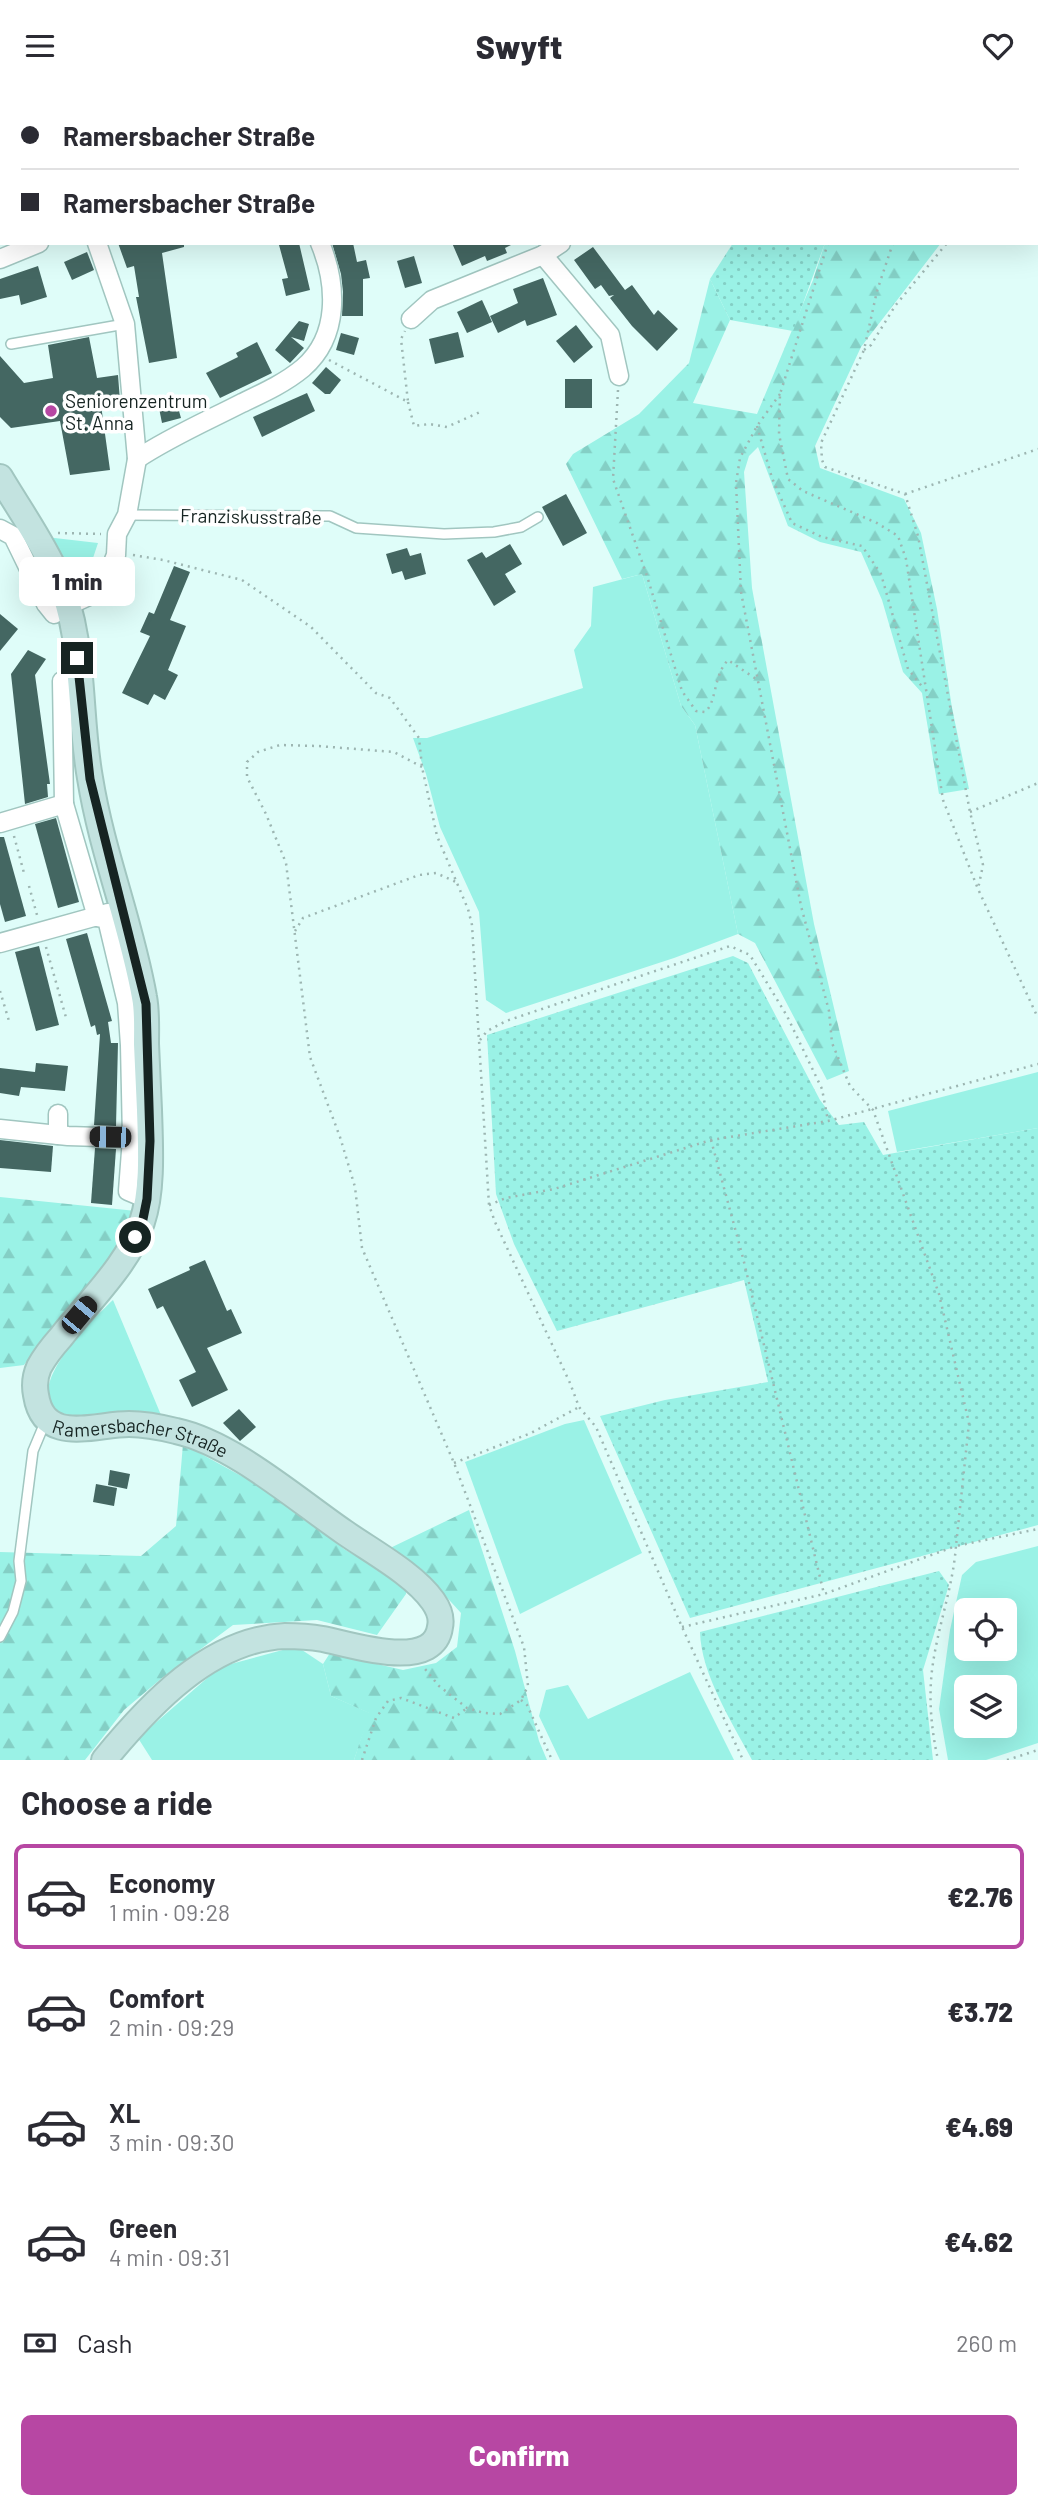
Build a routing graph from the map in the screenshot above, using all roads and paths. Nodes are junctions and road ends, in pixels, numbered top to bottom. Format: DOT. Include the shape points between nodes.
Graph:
graph roads {
  1 [pos="34,245"];
  2 [pos="98,245"];
  3 [pos="321,245"];
  4 [pos="558,245"];
  5 [pos="827,245"];
  6 [pos="891,245"];
  7 [pos="945,245"];
  8 [pos="543,255"];
  9 [pos="0,259"];
  10 [pos="411,319"];
  11 [pos="125,324"];
  12 [pos="11,344"];
  13 [pos="864,350"];
  14 [pos="316,353"];
  15 [pos="619,376"];
  16 [pos="780,394"];
  17 [pos="408,402"];
  18 [pos="480,412"];
  19 [pos="757,426"];
  20 [pos="1038,449"];
  21 [pos="137,459"];
  22 [pos="0,477"];
  23 [pos="905,494"];
  24 [pos="8,513"];
  25 [pos="127,515"];
  26 [pos="538,517"];
  27 [pos="0,529"];
  28 [pos="117,534"];
  29 [pos="35,537"];
  30 [pos="116,555"];
  31 [pos="60,610"];
  32 [pos="62,681"];
  33 [pos="759,681"];
  34 [pos="925,691"];
  35 [pos="422,767"];
  36 [pos="1038,783"];
  37 [pos="64,804"];
  38 [pos="970,812"];
  39 [pos="9,816"];
  40 [pos="24,873"];
  41 [pos="457,882"];
  42 [pos="29,886"];
  43 [pos="978,889"];
  44 [pos="122,909"];
  45 [pos="97,917"];
  46 [pos="295,931"];
  47 [pos="41,932"];
  48 [pos="0,943"];
  49 [pos="0,991"];
  50 [pos="1038,1018"];
  51 [pos="9,1021"];
  52 [pos="67,1021"];
  53 [pos="481,1040"];
  54 [pos="1038,1064"];
  55 [pos="873,1110"];
  56 [pos="58,1114"];
  57 [pos="828,1121"];
  58 [pos="0,1129"];
  59 [pos="58,1135"];
  60 [pos="132,1138"];
  61 [pos="710,1140"];
  62 [pos="147,1199"];
  63 [pos="489,1205"];
  64 [pos="579,1407"];
  65 [pos="46,1420"];
  66 [pos="454,1463"];
  67 [pos="1038,1529"];
  68 [pos="956,1546"];
  69 [pos="824,1594"];
  70 [pos="682,1627"];
  71 [pos="0,1637"];
  72 [pos="417,1650"];
  73 [pos="521,1700"];
  74 [pos="467,1708"];
  75 [pos="1038,1750"];
  76 [pos="104,1760"];
  77 [pos="362,1760"];
  78 [pos="552,1760"];
  79 [pos="743,1760"];
  80 [pos="938,1760"];
  81 [pos="1007,1760"];
  1 -- 9 [label="street"];
  2 -- 11 [label="street"];
  3 -- 14 [label="street" via="332,281 333,304"];
  4 -- 8 [label="street"];
  5 -- 16 [label="path"];
  6 -- 13 [label="path"];
  7 -- 13 [label="path"];
  8 -- 10 [label="street" via="432,300"];
  8 -- 15 [label="street" via="610,335"];
  10 -- 17 [label="path" via="401,339"];
  11 -- 12 [label="lane"];
  11 -- 21 [label="street"];
  13 -- 23 [label="path" via="821,443 822,460 825,467"];
  14 -- 17 [label="path"];
  14 -- 21 [label="street" via="283,382"];
  15 -- 33 [label="path" via="613,479 682,691 696,711 705,712 720,668 728,660"];
  16 -- 19 [label="path"];
  16 -- 34 [label="path" via="779,434 788,479 803,491 898,536 906,559"];
  17 -- 18 [label="path" via="414,426 447,427"];
  19 -- 33 [label="path" via="740,458 736,483 741,592"];
  19 -- 34 [label="path" via="772,478 792,523 822,537 862,546 881,574 908,669"];
  20 -- 23 [label="path"];
  21 -- 25 [label="street"];
  22 -- 24 [label="main road, Ramersbacher Straße"];
  23 -- 38 [label="path" via="918,536"];
  24 -- 29 [label="main road, Ramersbacher Straße"];
  25 -- 26 [label="lane, Franziskusstraße" via="330,516 356,529 443,534 494,532 521,527"];
  25 -- 28 [label="street"];
  27 -- 31 [label="street" via="13,536 46,604"];
  28 -- 29 [label="path" via="42,533"];
  28 -- 30 [label="street"];
  29 -- 31 [label="main road, Ramersbacher Straße" via="58,576"];
  30 -- 31 [label="street" via="102,590"];
  30 -- 35 [label="path" via="142,555 242,580 311,627 376,693 390,698 419,738"];
  31 -- 44 [label="main road, Ramersbacher Straße" via="75,639 90,779"];
  32 -- 37 [label="street"];
  33 -- 55 [label="path" via="832,1043 850,1086"];
  34 -- 43 [label="path" via="943,800"];
  35 -- 41 [label="path" via="438,836"];
  35 -- 46 [label="path" via="394,752 317,746 280,745 258,752 247,762 247,777 286,863"];
  36 -- 38 [label="path"];
  37 -- 39 [label="street"];
  37 -- 45 [label="street"];
  38 -- 43 [label="path" via="983,865"];
  39 -- 40 [label="path"];
  41 -- 46 [label="path" via="436,873 419,875 303,918"];
  41 -- 53 [label="path" via="472,925"];
  42 -- 47 [label="path"];
  43 -- 50 [label="path"];
  44 -- 45 [label="street"];
  44 -- 62 [label="main road, Ramersbacher Straße" via="146,1004"];
  45 -- 47 [label="street"];
  45 -- 60 [label="street" via="107,919 127,1003"];
  46 -- 66 [label="path" via="310,1057 355,1187 362,1248"];
  47 -- 48 [label="street"];
  47 -- 52 [label="path"];
  49 -- 51 [label="path"];
  53 -- 57 [label="path" via="487,1031 506,1021 730,946 750,955 787,1016 822,1089"];
  53 -- 63 [label="path"];
  54 -- 55 [label="path"];
  55 -- 57 [label="path"];
  55 -- 68 [label="path" via="939,1294 968,1423"];
  56 -- 59 [label="street"];
  57 -- 61 [label="path"];
  58 -- 59 [label="street"];
  59 -- 60 [label="street"];
  60 -- 62 [label="street" via="128,1191"];
  61 -- 63 [label="path"];
  61 -- 69 [label="path"];
  62 -- 65 [label="main road, Ramersbacher Straße" via="142,1224 128,1250 37,1371 35,1391"];
  63 -- 64 [label="path"];
  64 -- 66 [label="path" via="531,1433"];
  64 -- 70 [label="path" via="596,1427"];
  65 -- 71 [label="lane" via="33,1451 19,1561 21,1581"];
  65 -- 72 [label="main road, Ramersbacher Straße" via="65,1428 125,1424 184,1432 257,1471 402,1572 430,1597 440,1616 440,1633"];
  66 -- 73 [label="path" via="524,1647 528,1686"];
  67 -- 68 [label="path"];
  68 -- 69 [label="path"];
  68 -- 80 [label="path" via="933,1664 931,1726"];
  69 -- 70 [label="path"];
  70 -- 79 [label="path"];
  72 -- 74 [label="path" via="426,1671"];
  72 -- 76 [label="main road" via="393,1654 289,1636 239,1646 174,1686"];
  73 -- 74 [label="path" via="500,1714"];
  73 -- 78 [label="path"];
  74 -- 77 [label="path" via="454,1718 401,1698 388,1701 376,1718"];
  75 -- 81 [label="path"];
}
